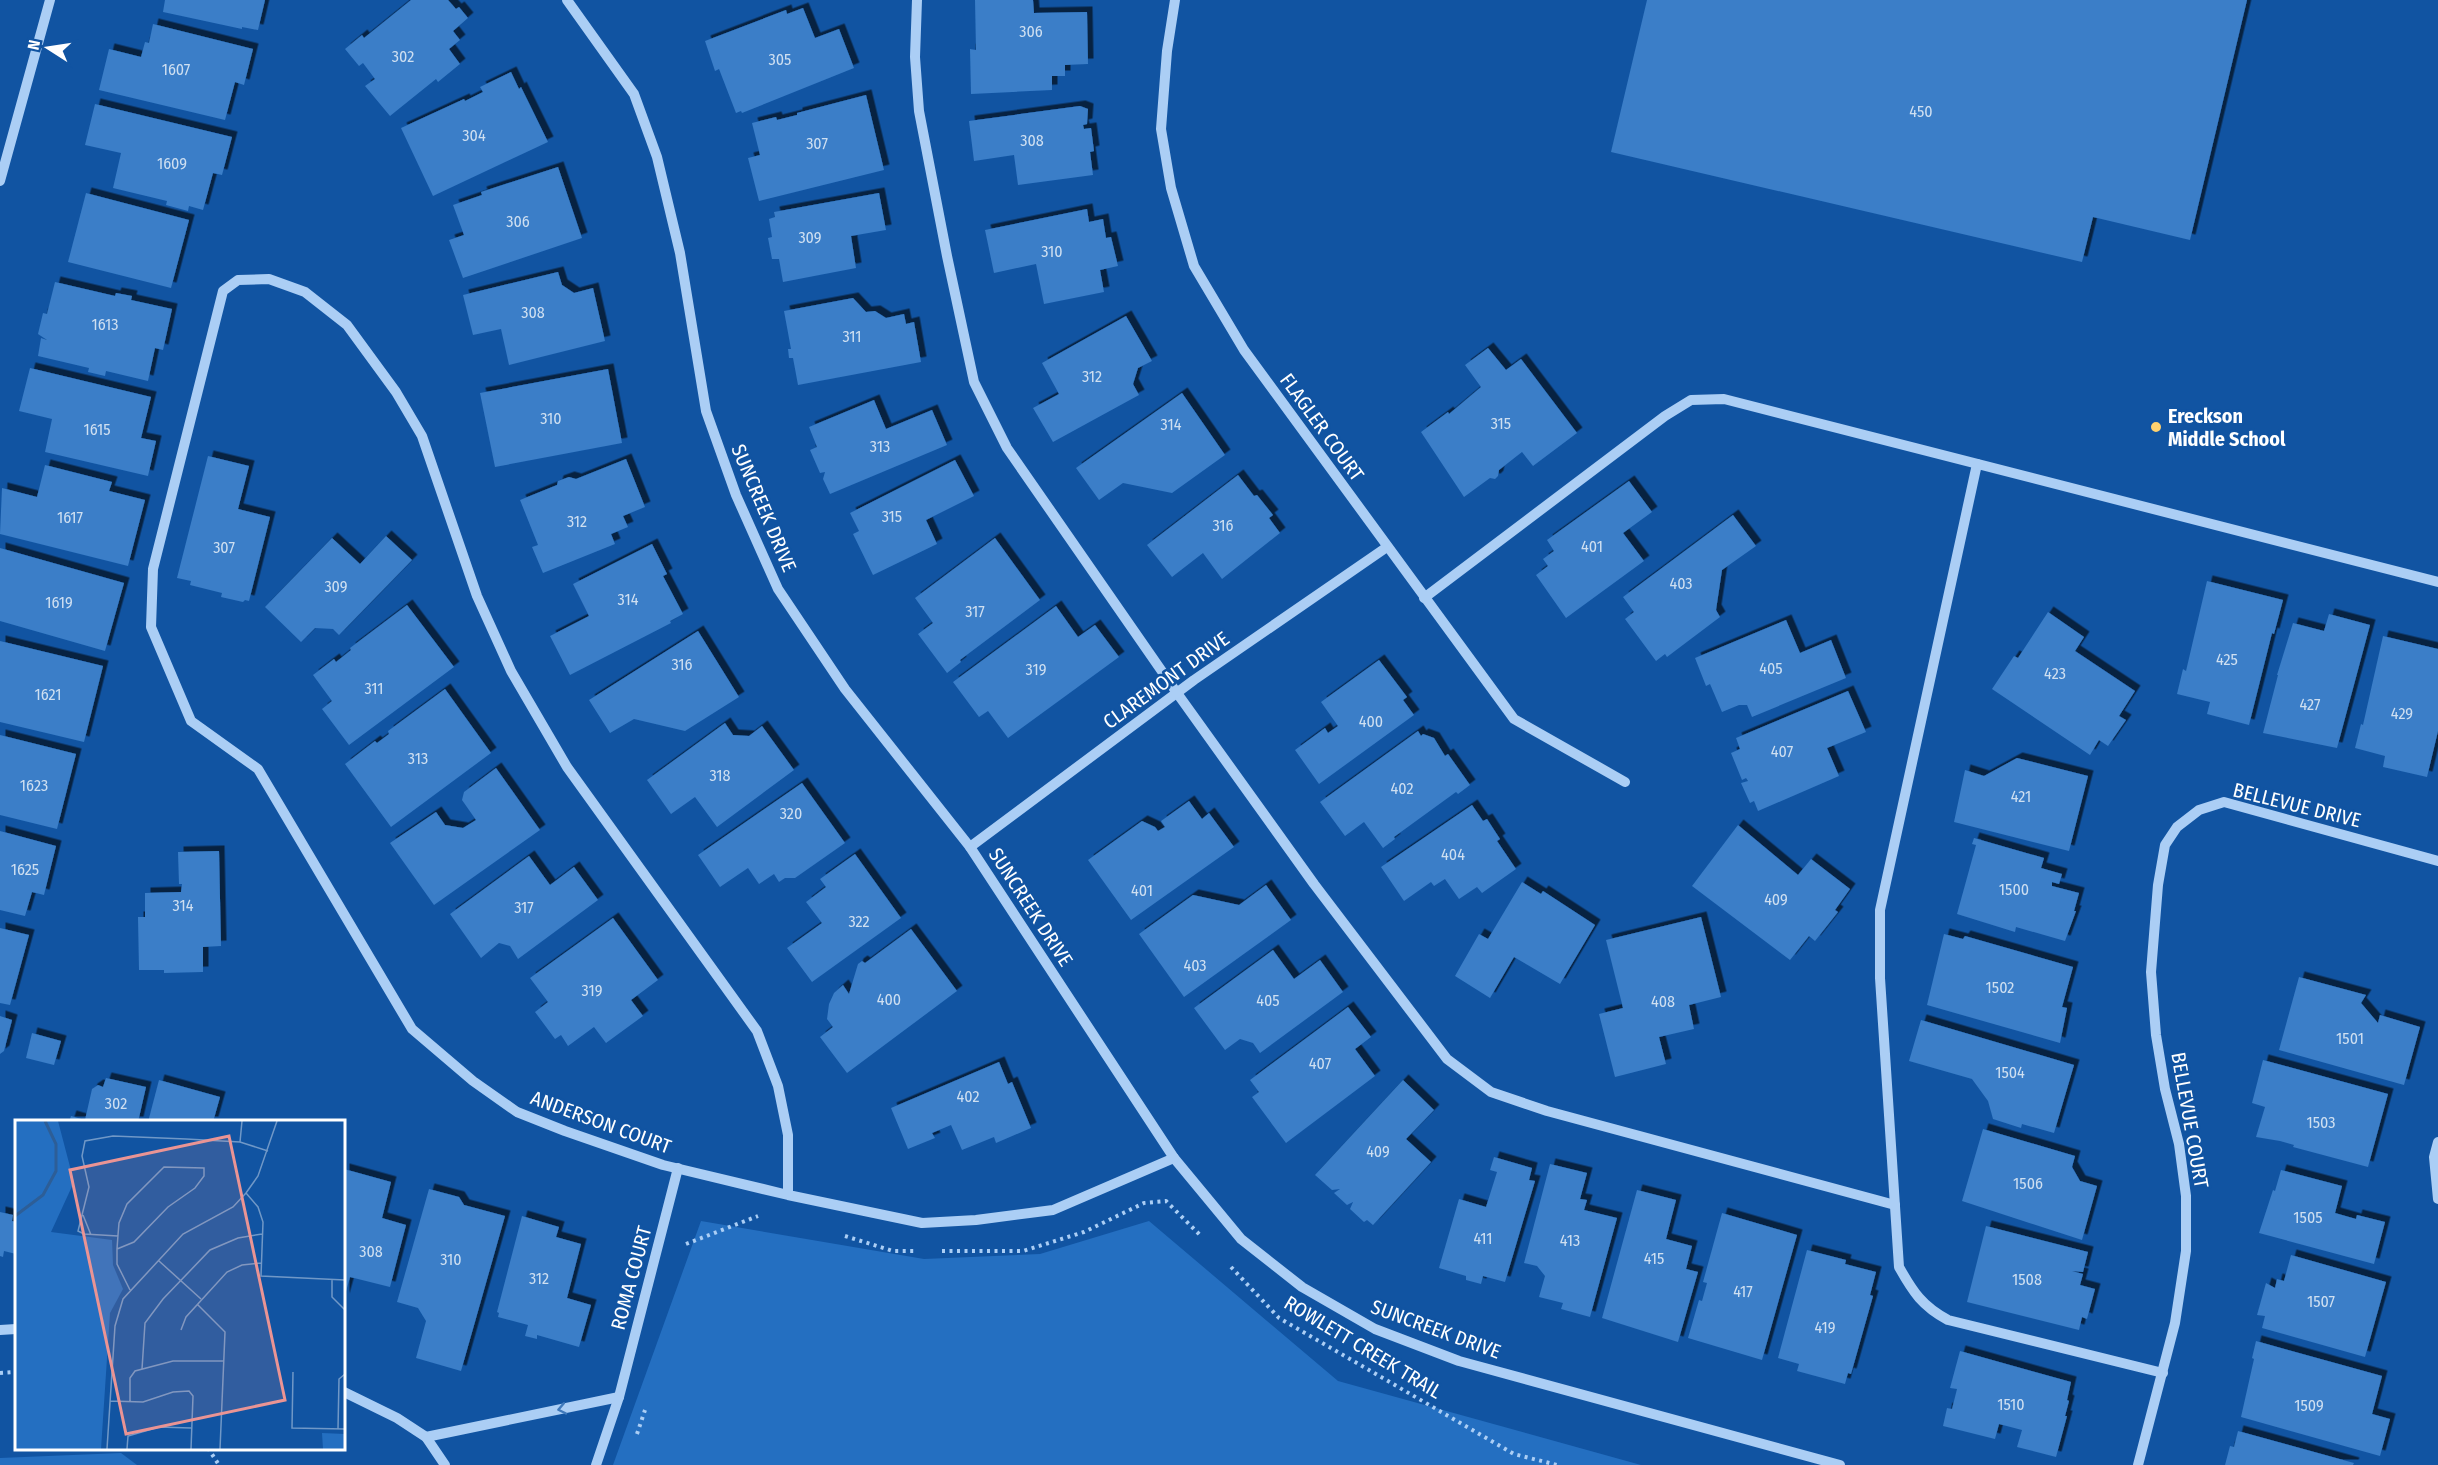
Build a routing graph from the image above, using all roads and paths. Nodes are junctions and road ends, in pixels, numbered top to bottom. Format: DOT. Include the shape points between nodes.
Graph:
graph roads {
  1 [pos="50,0"];
  2 [pos="567,0"];
  3 [pos="917,0"];
  4 [pos="1175,0"];
  5 [pos="0,181"];
  6 [pos="1977,464"];
  7 [pos="1387,547"];
  8 [pos="2438,582"];
  9 [pos="1424,598"];
  10 [pos="1177,693"];
  11 [pos="1625,782"];
  12 [pos="970,847"];
  13 [pos="2438,861"];
  14 [pos="2158,885"];
  15 [pos="2438,1142"];
  16 [pos="1174,1158"];
  17 [pos="678,1168"];
  18 [pos="788,1195"];
  19 [pos="2438,1199"];
  20 [pos="1895,1205"];
  21 [pos="766,1213"];
  22 [pos="840,1235"];
  23 [pos="1205,1240"];
  24 [pos="678,1247"];
  25 [pos="917,1251"];
  26 [pos="940,1251"];
  27 [pos="1230,1266"];
  28 [pos="15,1329"];
  29 [pos="0,1330"];
  30 [pos="15,1372"];
  31 [pos="0,1373"];
  32 [pos="2163,1373"];
  33 [pos="345,1392"];
  34 [pos="619,1396"];
  35 [pos="645,1409"];
  36 [pos="426,1437"];
  37 [pos="635,1438"];
  38 [pos="209,1450"];
  39 [pos="219,1465"];
  40 [pos="445,1465"];
  41 [pos="596,1465"];
  42 [pos="1557,1465"];
  43 [pos="1840,1465"];
  44 [pos="2138,1465"];
  1 -- 5 [label="street"];
  2 -- 12 [label="street, SUNCREEK DRIVE" via="634,94 657,157 680,253 706,411 736,495 778,589 845,688"];
  3 -- 10 [label="street" via="915,57 919,111 974,382 1006,448"];
  4 -- 7 [label="street, FLAGLER COURT" via="1161,129 1171,188 1194,266 1244,350"];
  6 -- 8 [label="street"];
  6 -- 9 [label="street" via="1724,399 1691,400"];
  6 -- 20 [label="street" via="1881,910 1880,978"];
  7 -- 9 [label="street, FLAGLER COURT"];
  7 -- 10 [label="street, CLAREMONT DRIVE"];
  9 -- 11 [label="street, FLAGLER COURT" via="1514,719"];
  10 -- 12 [label="street, CLAREMONT DRIVE"];
  10 -- 20 [label="street" via="1314,884 1447,1059 1491,1092 1547,1112"];
  12 -- 16 [label="street, SUNCREEK DRIVE"];
  13 -- 14 [label="street, BELLEVUE DRIVE" via="2224,802 2199,810 2177,826 2165,845"];
  14 -- 32 [label="street, BELLEVUE COURT" via="2151,972 2156,1035 2179,1144 2186,1207 2186,1251"];
  15 -- 19 [label="street" via="2434,1157"];
  16 -- 18 [label="street, ANDERSON COURT" via="1053,1210 976,1220 922,1223"];
  16 -- 43 [label="street, SUNCREEK DRIVE" via="1241,1239 1302,1287 1376,1329 1459,1361"];
  17 -- 18 [label="street, ANDERSON COURT"];
  17 -- 18 [label="street, ANDERSON COURT" via="517,1112 412,1029 258,769 191,721 151,627 153,569 223,291 238,280 269,279 305,292 347,325 396,392 422,436 477,596 511,671 567,767 757,1031 778,1086 788,1135"];
  17 -- 34 [label="street, ROMA COURT"];
  20 -- 32 [label="street" via="1899,1267 1916,1296 1935,1313 1948,1320"];
  21 -- 24 [label="path"];
  22 -- 25 [label="path" via="893,1251"];
  23 -- 26 [label="path" via="1166,1201 1144,1203 1084,1232 1023,1251"];
  27 -- 42 [label="path, ROWLETT CREEK TRAIL" via="1279,1318 1514,1454"];
  28 -- 29 [label="street"];
  30 -- 31 [label="path"];
  32 -- 44 [label="street, BELLEVUE COURT"];
  33 -- 36 [label="street"];
  34 -- 36 [label="street, one-way"];
  34 -- 41 [label="street, ROMA COURT"];
  35 -- 37 [label="path"];
  36 -- 40 [label="street"];
  38 -- 39 [label="path"];
}
